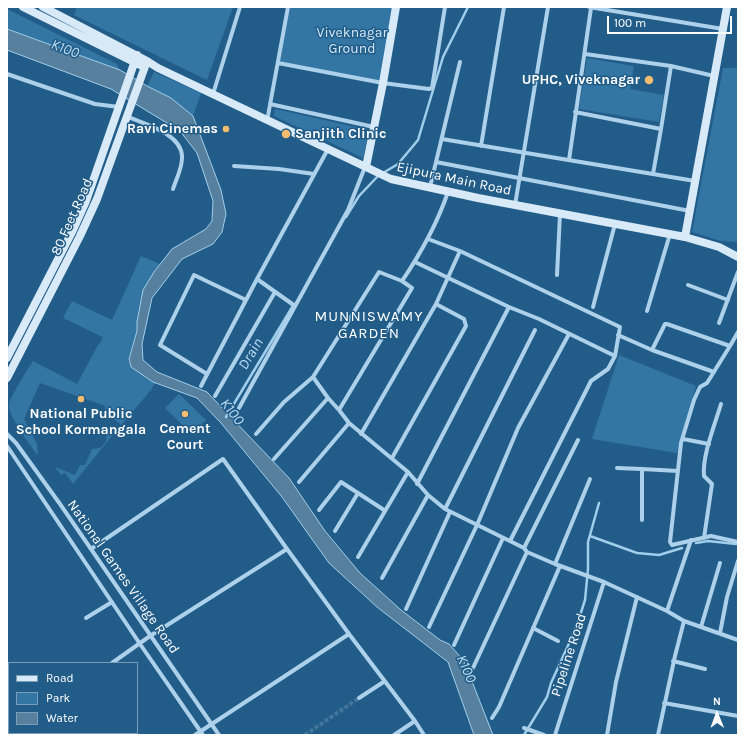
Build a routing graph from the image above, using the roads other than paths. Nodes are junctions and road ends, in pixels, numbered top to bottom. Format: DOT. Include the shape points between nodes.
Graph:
graph roads {
  1 [pos="23,7"];
  2 [pos="43,7"];
  3 [pos="240,7"];
  4 [pos="288,7"];
  5 [pos="396,7"];
  6 [pos="446,7"];
  7 [pos="504,7"];
  8 [pos="548,7"];
  9 [pos="590,7"];
  10 [pos="727,7"];
  11 [pos="723,29"];
  12 [pos="585,54"];
  13 [pos="136,59"];
  14 [pos="460,62"];
  15 [pos="278,63"];
  16 [pos="146,64"];
  17 [pos="671,66"];
  18 [pos="7,74"];
  19 [pos="714,76"];
  20 [pos="383,83"];
  21 [pos="212,94"];
  22 [pos="120,104"];
  23 [pos="270,104"];
  24 [pos="575,112"];
  25 [pos="126,116"];
  26 [pos="267,120"];
  27 [pos="374,127"];
  28 [pos="662,129"];
  29 [pos="442,139"];
  30 [pos="481,146"];
  31 [pos="328,149"];
  32 [pos="524,152"];
  33 [pos="569,160"];
  34 [pos="436,162"];
  35 [pos="234,166"];
  36 [pos="366,167"];
  37 [pos="314,174"];
  38 [pos="653,174"];
  39 [pos="519,178"];
  40 [pos="695,181"];
  41 [pos="430,187"];
  42 [pos="173,189"];
  43 [pos="448,192"];
  44 [pos="515,205"];
  45 [pos="690,211"];
  46 [pos="560,214"];
  47 [pos="615,224"];
  48 [pos="72,232"];
  49 [pos="670,234"];
  50 [pos="80,236"];
  51 [pos="685,237"];
  52 [pos="428,239"];
  53 [pos="460,250"];
  54 [pos="738,257"];
  55 [pos="415,262"];
  56 [pos="738,272"];
  57 [pos="557,275"];
  58 [pos="257,279"];
  59 [pos="447,279"];
  60 [pos="402,281"];
  61 [pos="688,285"];
  62 [pos="45,286"];
  63 [pos="52,291"];
  64 [pos="275,292"];
  65 [pos="246,300"];
  66 [pos="728,300"];
  67 [pos="436,304"];
  68 [pos="294,306"];
  69 [pos="508,307"];
  70 [pos="592,307"];
  71 [pos="647,311"];
  72 [pos="719,323"];
  73 [pos="535,330"];
  74 [pos="738,332"];
  75 [pos="569,334"];
  76 [pos="618,335"];
  77 [pos="730,346"];
  78 [pos="652,350"];
  79 [pos="614,356"];
  80 [pos="7,358"];
  81 [pos="714,372"];
  82 [pos="207,374"];
  83 [pos="313,377"];
  84 [pos="7,378"];
  85 [pos="201,386"];
  86 [pos="215,396"];
  87 [pos="328,398"];
  88 [pos="721,404"];
  89 [pos="239,408"];
  90 [pos="339,410"];
  91 [pos="349,424"];
  92 [pos="7,434"];
  93 [pos="256,434"];
  94 [pos="360,434"];
  95 [pos="683,438"];
  96 [pos="578,440"];
  97 [pos="709,444"];
  98 [pos="7,446"];
  99 [pos="392,458"];
  100 [pos="274,459"];
  101 [pos="618,468"];
  102 [pos="642,469"];
  103 [pos="678,471"];
  104 [pos="408,472"];
  105 [pos="590,479"];
  106 [pos="299,482"];
  107 [pos="417,484"];
  108 [pos="358,493"];
  109 [pos="428,495"];
  110 [pos="445,509"];
  111 [pos="319,510"];
  112 [pos="384,510"];
  113 [pos="450,512"];
  114 [pos="642,520"];
  115 [pos="477,525"];
  116 [pos="335,532"];
  117 [pos="503,538"];
  118 [pos="704,538"];
  119 [pos="691,540"];
  120 [pos="510,541"];
  121 [pos="738,542"];
  122 [pos="91,549"];
  123 [pos="286,549"];
  124 [pos="526,550"];
  125 [pos="358,557"];
  126 [pos="738,561"];
  127 [pos="720,563"];
  128 [pos="555,564"];
  129 [pos="560,566"];
  130 [pos="382,578"];
  131 [pos="604,582"];
  132 [pos="637,597"];
  133 [pos="112,602"];
  134 [pos="406,609"];
  135 [pos="667,612"];
  136 [pos="86,618"];
  137 [pos="684,621"];
  138 [pos="429,627"];
  139 [pos="701,627"];
  140 [pos="533,628"];
  141 [pos="720,633"];
  142 [pos="348,634"];
  143 [pos="150,636"];
  144 [pos="738,640"];
  145 [pos="558,641"];
  146 [pos="140,644"];
  147 [pos="454,645"];
  148 [pos="674,661"];
  149 [pos="113,662"];
  150 [pos="473,668"];
  151 [pos="705,669"];
  152 [pos="384,681"];
  153 [pos="359,698"];
  154 [pos="664,703"];
  155 [pos="738,716"];
  156 [pos="492,718"];
  157 [pos="415,721"];
  158 [pos="212,724"];
  159 [pos="524,728"];
  160 [pos="202,733"];
  161 [pos="538,734"];
  162 [pos="195,735"];
  163 [pos="219,735"];
  164 [pos="394,735"];
  165 [pos="424,735"];
  166 [pos="544,735"];
  167 [pos="554,735"];
  168 [pos="607,735"];
  169 [pos="658,735"];
  1 -- 13 [label="street, Ejipura Main Road"];
  2 -- 13 [label="street, Ejipura Main Road"];
  3 -- 21 [label="street"];
  4 -- 15 [label="street"];
  5 -- 20 [label="street"];
  6 -- 20 [label="street" via="432,88"];
  7 -- 30 [label="street"];
  8 -- 32 [label="street"];
  9 -- 11 [label="street"];
  9 -- 12 [label="street"];
  10 -- 11 [label="street"];
  11 -- 19 [label="street"];
  12 -- 17 [label="street"];
  12 -- 24 [label="street"];
  13 -- 16 [label="street, Ejipura Main Road"];
  13 -- 22 [label="street, 80 Feet Road"];
  14 -- 29 [label="street"];
  15 -- 20 [label="street"];
  15 -- 23 [label="street"];
  16 -- 21 [label="street, Ejipura Main Road"];
  16 -- 25 [label="street, 80 Feet Road"];
  17 -- 19 [label="street"];
  17 -- 28 [label="street"];
  18 -- 22 [label="street" via="94,104"];
  19 -- 40 [label="street"];
  20 -- 27 [label="street"];
  21 -- 26 [label="street, Ejipura Main Road"];
  22 -- 48 [label="street, 80 Feet Road" via="86,201"];
  23 -- 26 [label="street"];
  23 -- 27 [label="street"];
  24 -- 28 [label="street"];
  24 -- 33 [label="street"];
  25 -- 42 [label="street" via="175,140 181,150 182,162"];
  25 -- 50 [label="street, 80 Feet Road" via="97,199"];
  26 -- 31 [label="street, Ejipura Main Road"];
  27 -- 36 [label="street"];
  28 -- 38 [label="street"];
  29 -- 30 [label="street"];
  29 -- 34 [label="street"];
  30 -- 32 [label="street"];
  31 -- 36 [label="street, Ejipura Main Road"];
  31 -- 37 [label="street"];
  32 -- 33 [label="street"];
  32 -- 39 [label="street"];
  33 -- 38 [label="street"];
  34 -- 39 [label="street"];
  34 -- 41 [label="street"];
  35 -- 37 [label="street"];
  36 -- 41 [label="street, Ejipura Main Road" via="391,179"];
  36 -- 68 [label="street" via="348,210"];
  37 -- 58 [label="street"];
  38 -- 40 [label="street"];
  39 -- 44 [label="street"];
  39 -- 45 [label="street"];
  40 -- 45 [label="street"];
  41 -- 43 [label="street, Ejipura Main Road"];
  43 -- 44 [label="street, Ejipura Main Road"];
  43 -- 52 [label="street"];
  44 -- 46 [label="street, Ejipura Main Road"];
  45 -- 51 [label="street"];
  46 -- 47 [label="street, Ejipura Main Road"];
  46 -- 57 [label="street"];
  47 -- 49 [label="street, Ejipura Main Road"];
  47 -- 70 [label="street"];
  48 -- 50 [label="street"];
  48 -- 62 [label="street, 80 Feet Road"];
  49 -- 51 [label="street, Ejipura Main Road"];
  49 -- 71 [label="street"];
  50 -- 63 [label="street, 80 Feet Road"];
  51 -- 54 [label="street, Ejipura Main Road" via="719,247"];
  52 -- 53 [label="street"];
  52 -- 55 [label="street"];
  53 -- 59 [label="street"];
  53 -- 76 [label="street" via="620,327"];
  55 -- 59 [label="street"];
  55 -- 60 [label="street"];
  56 -- 66 [label="street"];
  58 -- 64 [label="street"];
  58 -- 65 [label="street"];
  59 -- 67 [label="street"];
  59 -- 69 [label="street"];
  60 -- 83 [label="street" via="379,272"];
  60 -- 90 [label="street" via="412,288"];
  61 -- 66 [label="street"];
  62 -- 63 [label="street"];
  62 -- 80 [label="street, 80 Feet Road"];
  63 -- 84 [label="street, 80 Feet Road"];
  64 -- 68 [label="street"];
  64 -- 86 [label="street"];
  65 -- 82 [label="street"];
  65 -- 82 [label="street" via="194,275 160,345"];
  66 -- 72 [label="street"];
  67 -- 94 [label="street"];
  67 -- 99 [label="street" via="464,319 466,326"];
  68 -- 89 [label="street"];
  69 -- 75 [label="street"];
  69 -- 107 [label="street"];
  73 -- 110 [label="street"];
  74 -- 77 [label="street"];
  75 -- 79 [label="street"];
  75 -- 115 [label="street" via="518,428"];
  76 -- 78 [label="street"];
  76 -- 79 [label="street"];
  77 -- 78 [label="street" via="664,324"];
  77 -- 81 [label="street"];
  78 -- 81 [label="street"];
  79 -- 120 [label="street" via="608,369 591,381"];
  81 -- 95 [label="street" via="707,383 700,387"];
  82 -- 85 [label="street"];
  83 -- 87 [label="street"];
  83 -- 93 [label="street" via="284,402"];
  87 -- 90 [label="street"];
  87 -- 100 [label="street"];
  88 -- 97 [label="street"];
  90 -- 91 [label="street"];
  91 -- 94 [label="street"];
  91 -- 106 [label="street"];
  92 -- 122 [label="street, National Games Village Road"];
  94 -- 99 [label="street"];
  95 -- 97 [label="street"];
  95 -- 103 [label="street"];
  96 -- 124 [label="street"];
  97 -- 118 [label="street" via="703,470 704,476 712,484"];
  98 -- 133 [label="street, National Games Village Road"];
  99 -- 104 [label="street"];
  101 -- 102 [label="street"];
  102 -- 103 [label="street"];
  102 -- 114 [label="street"];
  103 -- 119 [label="street" via="670,542 672,545"];
  104 -- 107 [label="street"];
  104 -- 112 [label="street"];
  105 -- 128 [label="street"];
  107 -- 109 [label="street"];
  108 -- 111 [label="street" via="341,482"];
  108 -- 112 [label="street"];
  108 -- 116 [label="street"];
  109 -- 110 [label="street"];
  109 -- 130 [label="street"];
  110 -- 113 [label="street"];
  112 -- 125 [label="street"];
  113 -- 115 [label="street"];
  113 -- 134 [label="street"];
  115 -- 117 [label="street"];
  115 -- 138 [label="street"];
  117 -- 120 [label="street"];
  117 -- 147 [label="street"];
  118 -- 119 [label="street"];
  118 -- 121 [label="street" via="711,536"];
  119 -- 135 [label="street"];
  120 -- 124 [label="street"];
  122 -- 123 [label="street" via="223,459"];
  122 -- 143 [label="street, National Games Village Road"];
  123 -- 142 [label="street"];
  123 -- 143 [label="street"];
  124 -- 128 [label="street"];
  124 -- 150 [label="street"];
  126 -- 141 [label="street"];
  127 -- 139 [label="street"];
  128 -- 129 [label="street"];
  129 -- 131 [label="street"];
  129 -- 140 [label="street"];
  131 -- 132 [label="street"];
  131 -- 167 [label="street, Pipeline Road"];
  132 -- 135 [label="street"];
  132 -- 168 [label="street" via="616,682"];
  133 -- 136 [label="street"];
  133 -- 146 [label="street, National Games Village Road"];
  135 -- 137 [label="street"];
  137 -- 139 [label="street"];
  137 -- 148 [label="street"];
  139 -- 141 [label="street"];
  140 -- 145 [label="street"];
  140 -- 156 [label="street"];
  141 -- 144 [label="street"];
  142 -- 152 [label="street"];
  142 -- 158 [label="street"];
  143 -- 146 [label="street"];
  143 -- 158 [label="street, National Games Village Road"];
  146 -- 149 [label="street"];
  146 -- 160 [label="street, National Games Village Road"];
  148 -- 151 [label="street"];
  148 -- 154 [label="street"];
  152 -- 153 [label="street"];
  152 -- 157 [label="street"];
  154 -- 155 [label="street"];
  154 -- 169 [label="street"];
  157 -- 164 [label="street"];
  157 -- 165 [label="street"];
  158 -- 160 [label="street"];
  158 -- 163 [label="street, National Games Village Road"];
  159 -- 161 [label="street"];
  160 -- 162 [label="street"];
  161 -- 166 [label="street"];
}
